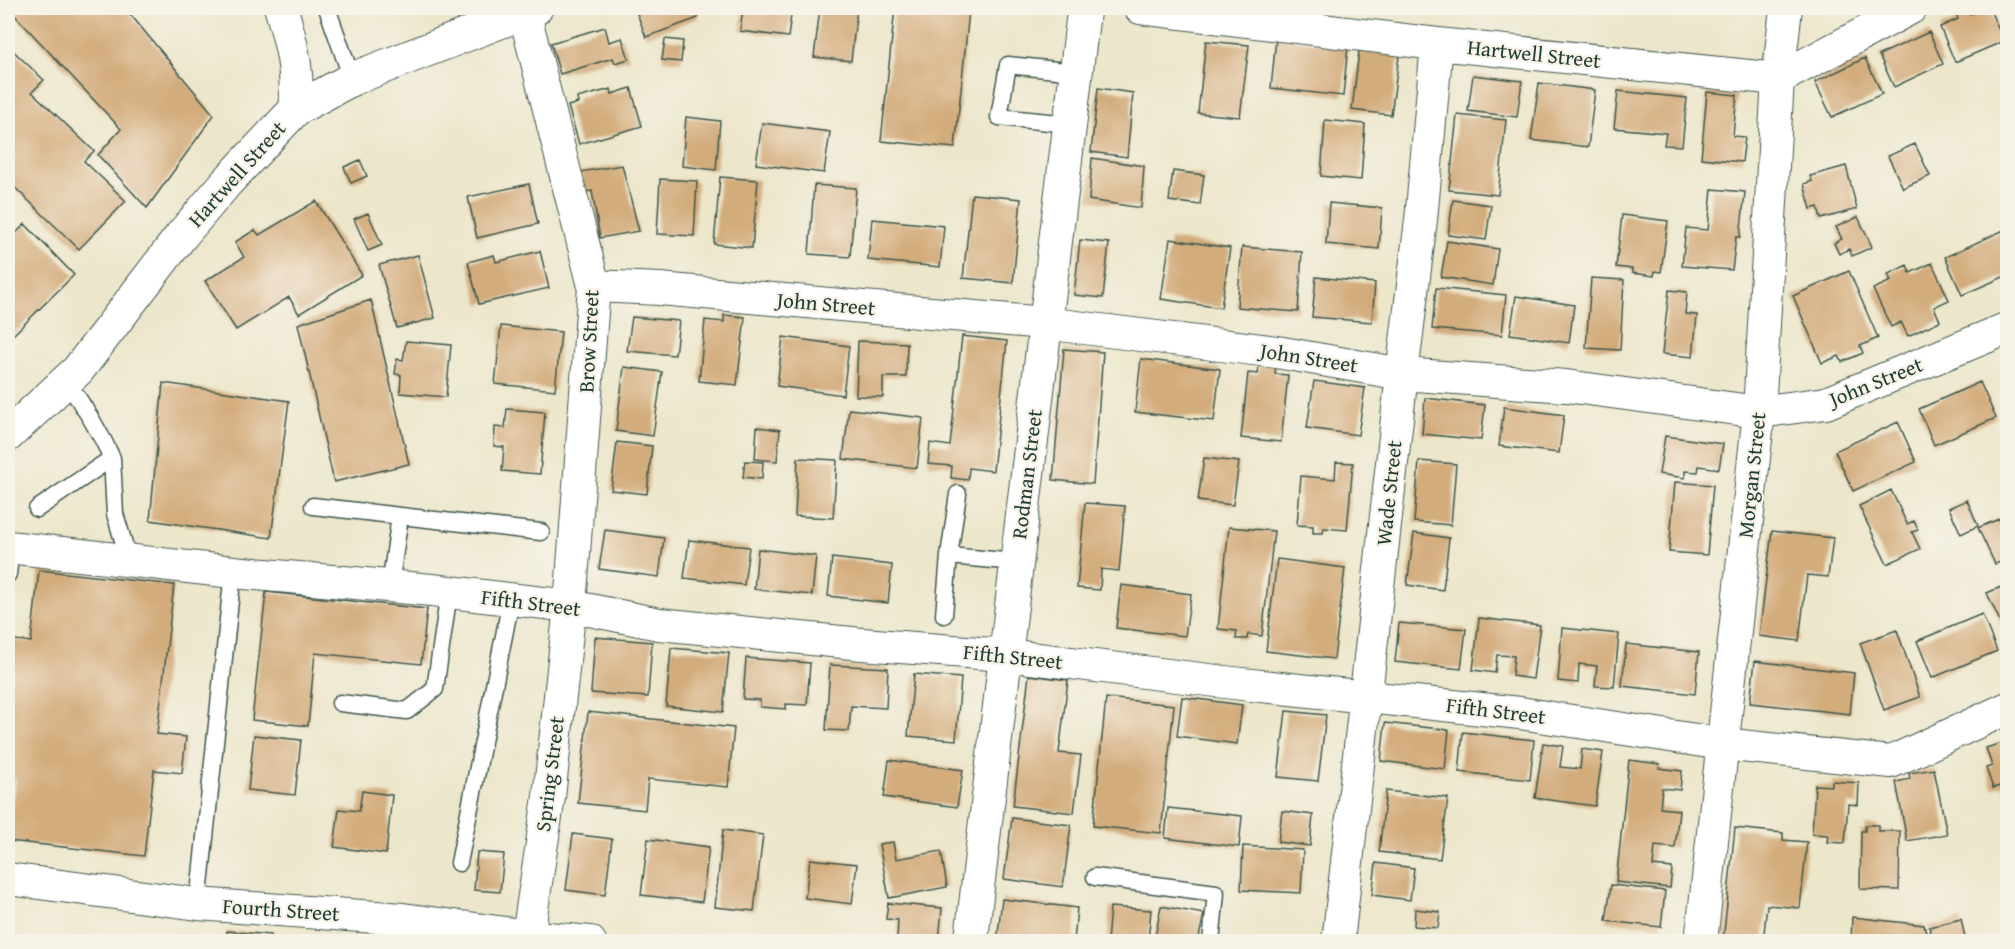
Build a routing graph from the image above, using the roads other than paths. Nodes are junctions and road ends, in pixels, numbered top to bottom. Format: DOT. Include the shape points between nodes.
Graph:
graph roads {
  1 [pos="281,8"];
  2 [pos="327,8"];
  3 [pos="1084,8"];
  4 [pos="1140,8"];
  5 [pos="1786,8"];
  6 [pos="1911,8"];
  7 [pos="530,9"];
  8 [pos="1437,44"];
  9 [pos="1076,72"];
  10 [pos="351,79"];
  11 [pos="1778,79"];
  12 [pos="296,109"];
  13 [pos="1069,124"];
  14 [pos="594,286"];
  15 [pos="1044,323"];
  16 [pos="2007,328"];
  17 [pos="1402,374"];
  18 [pos="66,381"];
  19 [pos="1759,412"];
  20 [pos="8,435"];
  21 [pos="112,458"];
  22 [pos="958,494"];
  23 [pos="313,506"];
  24 [pos="37,509"];
  25 [pos="400,516"];
  26 [pos="540,532"];
  27 [pos="9,556"];
  28 [pos="949,556"];
  29 [pos="129,560"];
  30 [pos="1016,562"];
  31 [pos="233,572"];
  32 [pos="390,586"];
  33 [pos="449,592"];
  34 [pos="511,600"];
  35 [pos="570,606"];
  36 [pos="944,615"];
  37 [pos="1005,655"];
  38 [pos="1366,698"];
  39 [pos="340,703"];
  40 [pos="2007,708"];
  41 [pos="1722,744"];
  42 [pos="459,863"];
  43 [pos="1095,877"];
  44 [pos="8,879"];
  45 [pos="198,904"];
  46 [pos="527,939"];
  47 [pos="590,942"];
  48 [pos="970,942"];
  49 [pos="1211,942"];
  50 [pos="1338,942"];
  51 [pos="1701,942"];
  1 -- 12 [label="main road" via="295,57"];
  2 -- 10 [label="lane"];
  3 -- 9 [label="main road, Rodman Street"];
  4 -- 8 [label="street, Hartwell Street"];
  5 -- 11 [label="street, Morgan Street"];
  6 -- 11 [label="street"];
  7 -- 10 [label="main road, Hartwell Street"];
  7 -- 14 [label="street, Brow Street"];
  8 -- 11 [label="street, Hartwell Street"];
  8 -- 17 [label="street, Wade Street" via="1422,220"];
  9 -- 13 [label="main road, Rodman Street"];
  9 -- 13 [label="lane" via="1008,65 999,117"];
  10 -- 12 [label="main road, Hartwell Street"];
  11 -- 19 [label="street, Morgan Street"];
  12 -- 18 [label="main road, Hartwell Street" via="181,236"];
  13 -- 15 [label="main road, Rodman Street"];
  14 -- 15 [label="street, John Street"];
  14 -- 35 [label="street, Brow Street"];
  15 -- 17 [label="street, John Street" via="1277,351"];
  15 -- 30 [label="main road, Rodman Street"];
  16 -- 19 [label="street, John Street" via="1826,403"];
  17 -- 19 [label="street, John Street" via="1566,386"];
  17 -- 38 [label="street, Wade Street"];
  18 -- 20 [label="main road, Hartwell Street"];
  18 -- 21 [label="lane" via="90,414"];
  19 -- 41 [label="street, Morgan Street"];
  21 -- 24 [label="lane"];
  21 -- 29 [label="lane" via="115,514"];
  22 -- 28 [label="lane"];
  23 -- 25 [label="lane"];
  25 -- 26 [label="lane"];
  25 -- 32 [label="lane"];
  27 -- 29 [label="street, Fifth Street"];
  28 -- 30 [label="lane"];
  28 -- 36 [label="lane"];
  29 -- 31 [label="street, Fifth Street"];
  30 -- 37 [label="main road, Rodman Street"];
  31 -- 32 [label="street, Fifth Street"];
  31 -- 45 [label="lane"];
  32 -- 33 [label="street, Fifth Street"];
  33 -- 34 [label="street, Fifth Street"];
  33 -- 39 [label="lane" via="435,689 407,711"];
  34 -- 35 [label="street, Fifth Street"];
  34 -- 42 [label="lane"];
  35 -- 37 [label="street, Fifth Street" via="659,624"];
  35 -- 46 [label="street, Spring Street" via="549,797"];
  37 -- 38 [label="street, Fifth Street"];
  37 -- 48 [label="main road, Rodman Street"];
  38 -- 41 [label="street, Fifth Street" via="1520,713"];
  38 -- 50 [label="street, Wade Street"];
  40 -- 41 [label="street, Fifth Street" via="1891,762"];
  41 -- 51 [label="street, Morgan Street"];
  43 -- 49 [label="lane" via="1216,893"];
  44 -- 45 [label="street, Fourth Street"];
  45 -- 46 [label="street, Fourth Street" via="403,920"];
  46 -- 47 [label="street, Fourth Street"];
}
